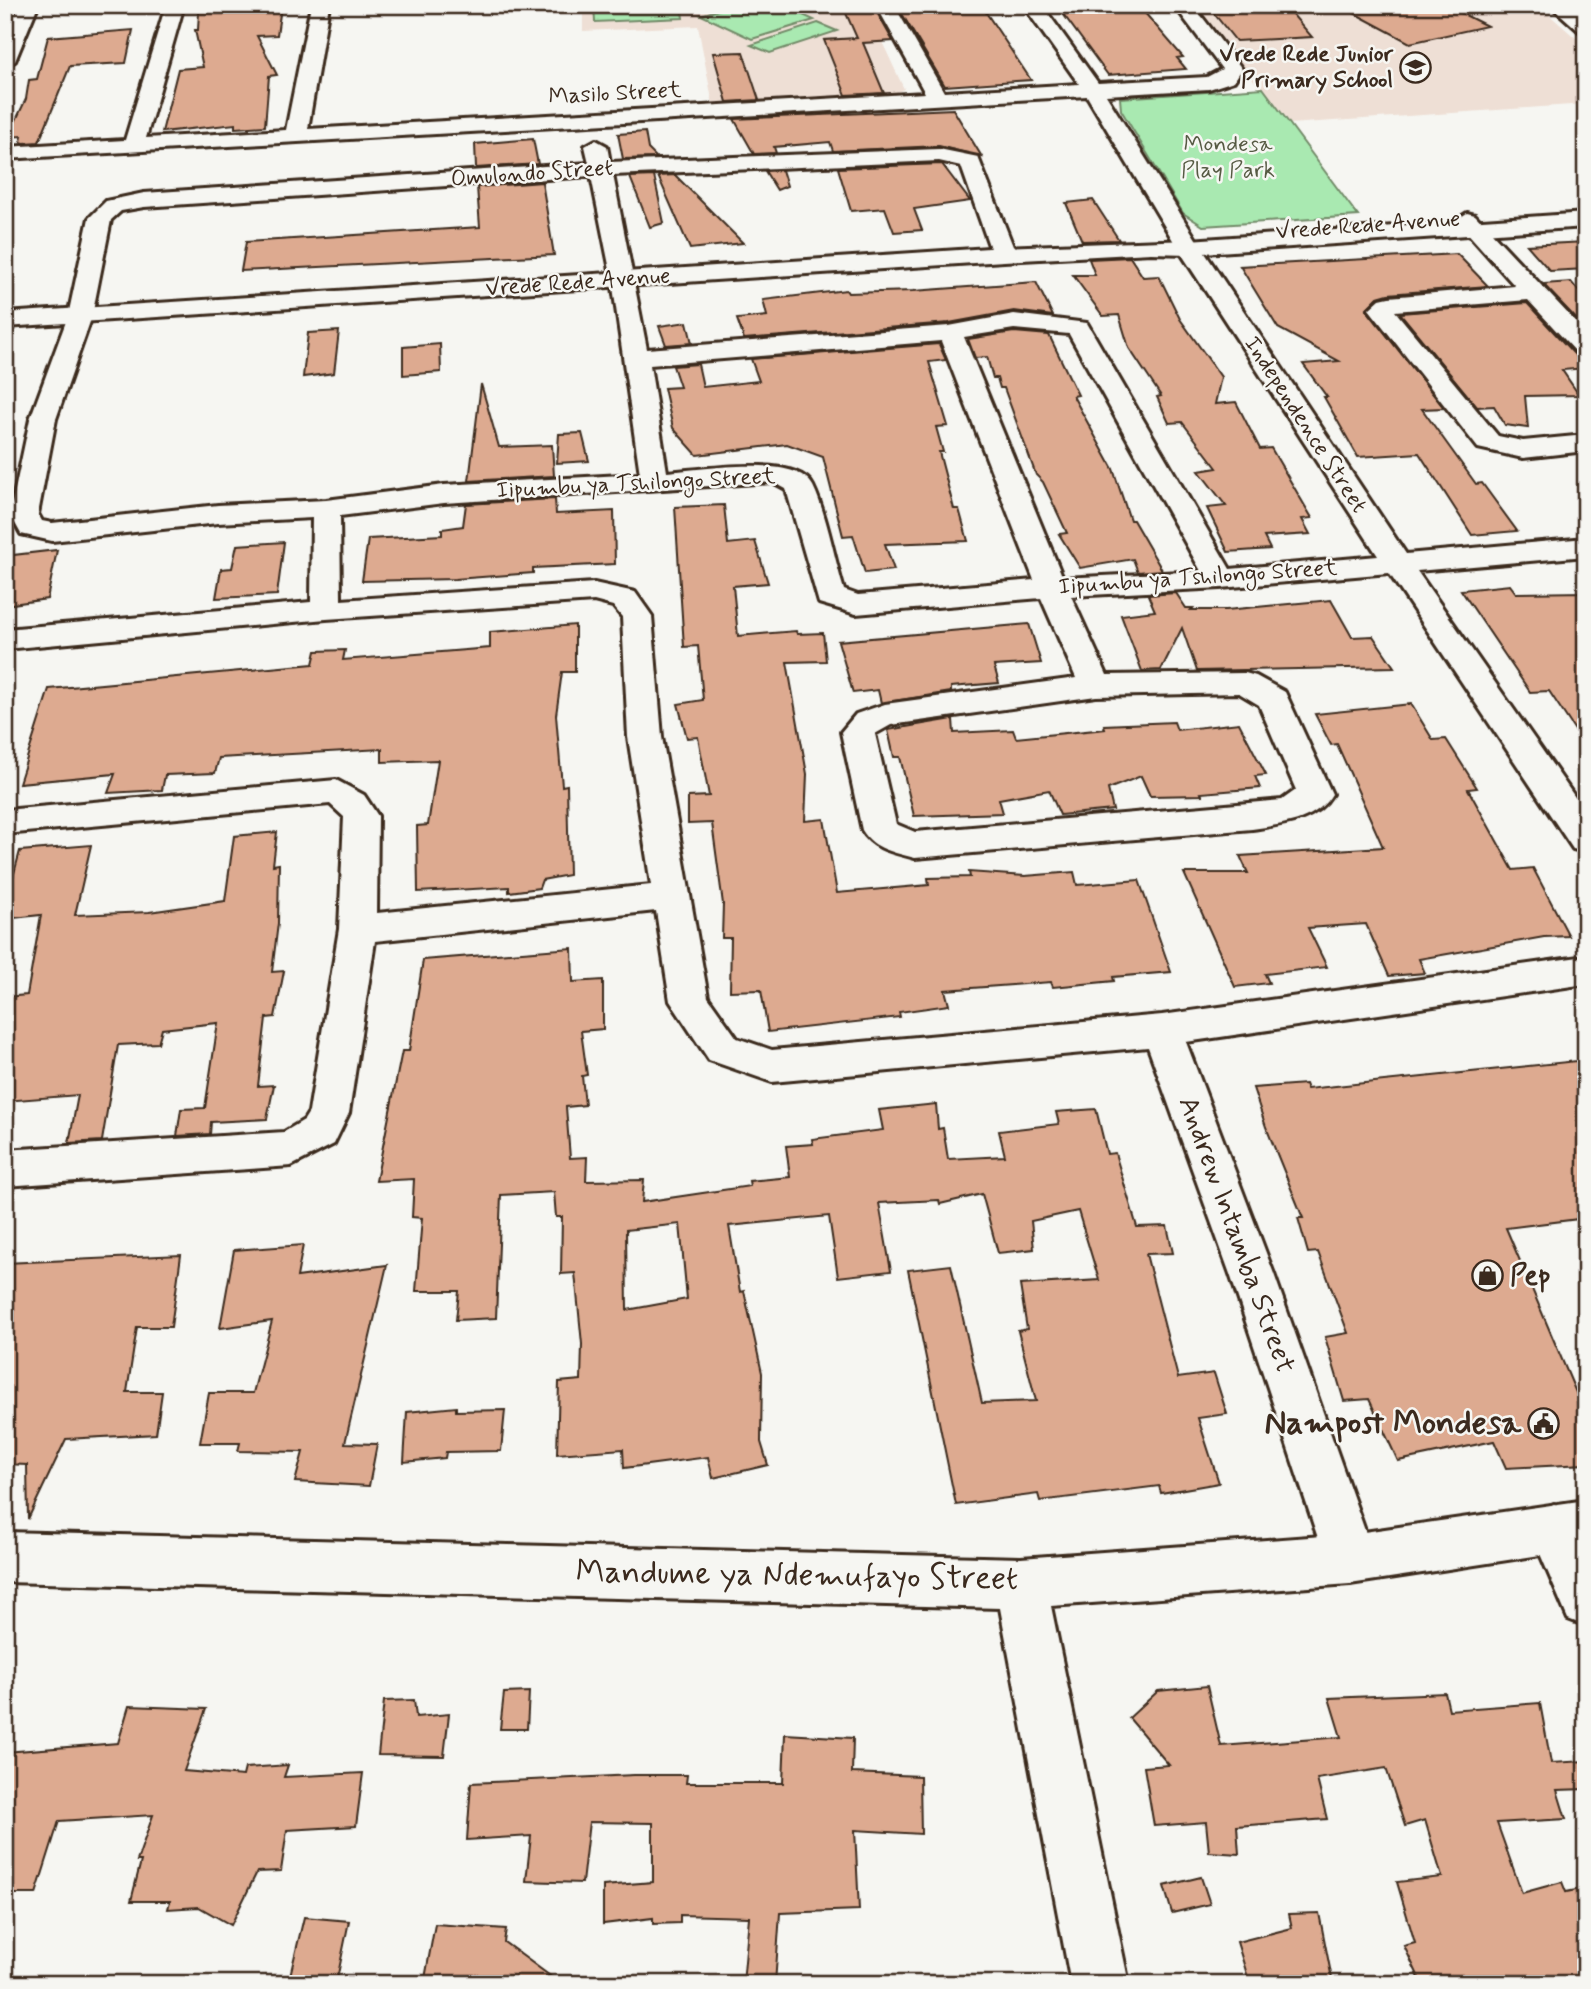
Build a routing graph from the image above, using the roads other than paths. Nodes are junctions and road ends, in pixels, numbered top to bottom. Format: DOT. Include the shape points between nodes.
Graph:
graph roads {
  1 [pos="29,5"];
  2 [pos="175,5"];
  3 [pos="320,5"];
  4 [pos="885,5"];
  5 [pos="1032,5"];
  6 [pos="1183,5"];
  7 [pos="1559,5"];
  8 [pos="1586,27"];
  9 [pos="5,61"];
  10 [pos="1093,90"];
  11 [pos="938,99"];
  12 [pos="592,120"];
  13 [pos="296,135"];
  14 [pos="134,144"];
  15 [pos="5,153"];
  16 [pos="599,169"];
  17 [pos="1586,211"];
  18 [pos="1586,220"];
  19 [pos="1471,225"];
  20 [pos="1186,243"];
  21 [pos="1004,254"];
  22 [pos="624,280"];
  23 [pos="1531,292"];
  24 [pos="79,316"];
  25 [pos="5,320"];
  26 [pos="950,333"];
  27 [pos="1586,348"];
  28 [pos="636,358"];
  29 [pos="1586,443"];
  30 [pos="655,483"];
  31 [pos="326,509"];
  32 [pos="1586,547"];
  33 [pos="1396,563"];
  34 [pos="1221,579"];
  35 [pos="1052,588"];
  36 [pos="326,610"];
  37 [pos="5,639"];
  38 [pos="1096,686"];
  39 [pos="5,822"];
  40 [pos="1582,825"];
  41 [pos="671,896"];
  42 [pos="358,929"];
  43 [pos="1586,970"];
  44 [pos="1162,1030"];
  45 [pos="5,1168"];
  46 [pos="1570,1526"];
  47 [pos="5,1558"];
  48 [pos="1350,1559"];
  49 [pos="1021,1583"];
  50 [pos="1586,1601"];
  51 [pos="1100,1984"];
  1 -- 9 [label="street"];
  2 -- 14 [label="street"];
  3 -- 13 [label="street"];
  4 -- 11 [label="street"];
  5 -- 10 [label="street, Independence Street"];
  6 -- 10 [label="street, Masilo Street" via="1232,69 1227,77 1209,83"];
  7 -- 8 [label="street"];
  10 -- 11 [label="street, Masilo Street"];
  10 -- 20 [label="street, Independence Street"];
  11 -- 12 [label="street, Masilo Street"];
  12 -- 13 [label="street, Masilo Street"];
  12 -- 16 [label="street"];
  13 -- 14 [label="street, Masilo Street"];
  14 -- 15 [label="street, Masilo Street"];
  16 -- 21 [label="street, Omulondo Street" via="956,157 970,162"];
  16 -- 22 [label="street"];
  16 -- 24 [label="street, Omulondo Street" via="144,200 114,206 100,218"];
  17 -- 19 [label="street, Vrede Rede Avenue"];
  18 -- 19 [label="street, Vrede Rede Avenue"];
  19 -- 20 [label="street, Vrede Rede Avenue"];
  19 -- 23 [label="street"];
  20 -- 21 [label="street, Vrede Rede Avenue"];
  20 -- 33 [label="street, Independence Street"];
  21 -- 22 [label="street, Vrede Rede Avenue"];
  22 -- 24 [label="street, Vrede Rede Avenue"];
  22 -- 28 [label="street"];
  23 -- 27 [label="street"];
  23 -- 29 [label="street" via="1389,304 1381,309 1488,442 1521,450"];
  24 -- 25 [label="street, Vrede Rede Avenue"];
  24 -- 31 [label="street, Iipumbu ya Tshilongo Street" via="43,419 24,514 31,528 52,532 218,514"];
  26 -- 28 [label="street"];
  26 -- 34 [label="street" via="974,326 1041,320 1078,328"];
  26 -- 35 [label="street"];
  28 -- 30 [label="street"];
  30 -- 31 [label="street, Iipumbu ya Tshilongo Street" via="444,494"];
  30 -- 35 [label="street, Iipumbu ya Tshilongo Street" via="773,474 789,478 799,486 830,596 841,602 856,605"];
  31 -- 36 [label="street"];
  32 -- 33 [label="street, Iipumbu ya Tshilongo Street"];
  33 -- 34 [label="street, Iipumbu ya Tshilongo Street"];
  33 -- 40 [label="street, Independence Street"];
  34 -- 35 [label="street, Iipumbu ya Tshilongo Street"];
  35 -- 38 [label="street"];
  36 -- 37 [label="street"];
  36 -- 41 [label="street" via="594,592 624,599 637,616 645,737"];
  38 -- 38 [label="street" via="1245,683 1273,699 1315,794 1291,811 1120,830 915,845 894,840 880,830 858,732 868,723 885,715"];
  39 -- 42 [label="street" via="336,792 361,816"];
  41 -- 42 [label="street"];
  41 -- 44 [label="street" via="689,1001 723,1049 772,1066"];
  42 -- 45 [label="street" via="329,1113 320,1132 291,1149"];
  43 -- 44 [label="street"];
  44 -- 48 [label="street, Andrew Intamba Street"];
  46 -- 48 [label="street, Mandume ya Ndemufayo Street"];
  46 -- 50 [label="street"];
  47 -- 49 [label="street, Mandume ya Ndemufayo Street"];
  48 -- 49 [label="street, Mandume ya Ndemufayo Street"];
  49 -- 51 [label="street"];
}
